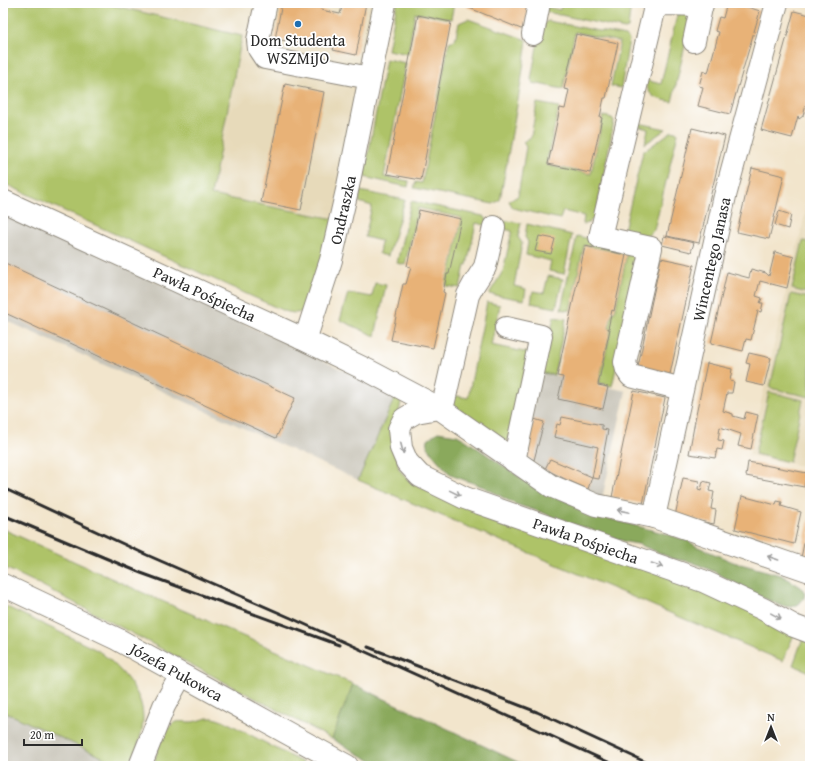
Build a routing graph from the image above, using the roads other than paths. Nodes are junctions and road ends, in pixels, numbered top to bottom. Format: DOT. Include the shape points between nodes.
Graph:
graph roads {
  1 [pos="266,3"];
  2 [pos="385,3"];
  3 [pos="539,3"];
  4 [pos="777,3"];
  5 [pos="702,4"];
  6 [pos="533,34"];
  7 [pos="694,41"];
  8 [pos="370,78"];
  9 [pos="3,201"];
  10 [pos="494,227"];
  11 [pos="506,328"];
  12 [pos="301,338"];
  13 [pos="682,389"];
  14 [pos="405,390"];
  15 [pos="439,408"];
  16 [pos="404,419"];
  17 [pos="514,461"];
  18 [pos="654,517"];
  19 [pos="810,571"];
  20 [pos="3,585"];
  21 [pos="810,632"];
  22 [pos="181,675"];
  23 [pos="140,766"];
  24 [pos="347,766"];
  1 -- 8 [label="street" via="258,40 259,48 266,58"];
  2 -- 8 [label="street, Ondraszka"];
  3 -- 6 [label="street"];
  4 -- 13 [label="street, Wincentego Janasa" via="725,196"];
  5 -- 7 [label="street"];
  5 -- 13 [label="street" via="664,4 654,11 600,237 651,248 626,362 627,370 631,376"];
  8 -- 12 [label="street, Ondraszka" via="331,260 308,331"];
  9 -- 12 [label="street, Pawła Pośpiecha"];
  10 -- 15 [label="street" via="485,267 468,295 444,401"];
  11 -- 17 [label="street" via="541,336"];
  12 -- 14 [label="street, Pawła Pośpiecha"];
  13 -- 18 [label="street, Wincentego Janasa"];
  14 -- 15 [label="street, Pawła Pośpiecha"];
  14 -- 16 [label="street, Pawła Pośpiecha" via="408,412"];
  15 -- 16 [label="street" via="416,412"];
  15 -- 17 [label="street, Pawła Pośpiecha"];
  16 -- 21 [label="street, Pawła Pośpiecha, one-way" via="399,429 401,448 407,462 420,476 465,498 703,581"];
  18 -- 17 [label="street, Pawła Pośpiecha, one-way" via="596,505 551,486"];
  19 -- 18 [label="street, Pawła Pośpiecha, one-way"];
  20 -- 22 [label="street, Józefa Pukowca" via="117,639"];
  22 -- 23 [label="street" via="164,706"];
  22 -- 24 [label="street, Józefa Pukowca"];
}
